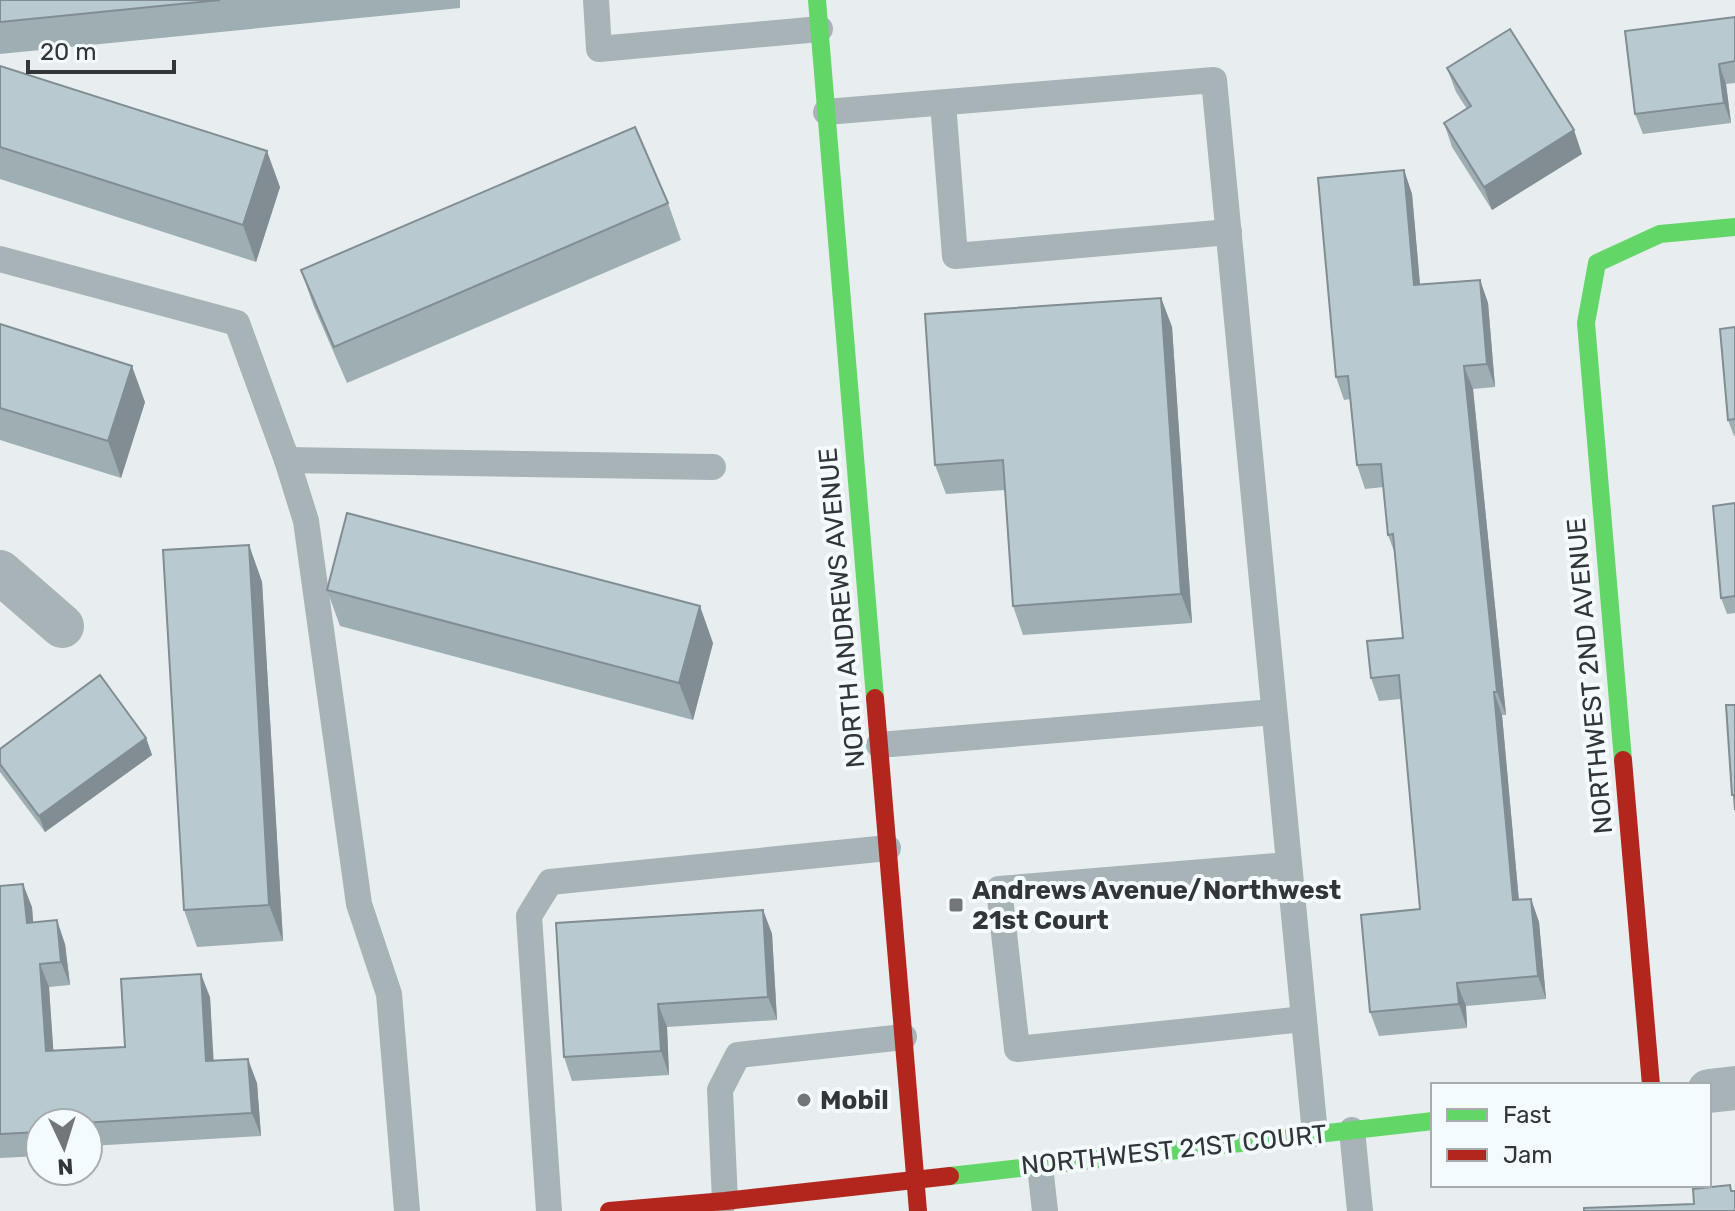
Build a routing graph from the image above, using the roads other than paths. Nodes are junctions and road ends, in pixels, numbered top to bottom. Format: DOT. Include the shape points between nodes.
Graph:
graph roads {
  1 [pos="596,0"];
  2 [pos="817,0"];
  3 [pos="820,29"];
  4 [pos="943,103"];
  5 [pos="826,112"];
  6 [pos="1735,227"];
  7 [pos="1229,232"];
  8 [pos="0,259"];
  9 [pos="287,460"];
  10 [pos="713,467"];
  11 [pos="0,572"];
  12 [pos="62,626"];
  13 [pos="1274,712"];
  14 [pos="879,745"];
  15 [pos="888,848"];
  16 [pos="1289,865"];
  17 [pos="1304,1019"];
  18 [pos="904,1037"];
  19 [pos="1651,1083"];
  20 [pos="1735,1088"];
  21 [pos="1711,1091"];
  22 [pos="1431,1121"];
  23 [pos="1352,1130"];
  24 [pos="1315,1134"];
  25 [pos="1040,1166"];
  26 [pos="915,1180"];
  27 [pos="725,1201"];
  28 [pos="407,1211"];
  29 [pos="549,1211"];
  30 [pos="609,1211"];
  31 [pos="918,1211"];
  32 [pos="1045,1211"];
  33 [pos="1360,1211"];
  1 -- 3 [label="lane" via="599,49"];
  2 -- 3 [label="street, NORTH ANDREWS AVENUE"];
  3 -- 5 [label="street, NORTH ANDREWS AVENUE"];
  4 -- 5 [label="lane"];
  4 -- 7 [label="lane" via="1214,80"];
  4 -- 7 [label="lane" via="955,256"];
  5 -- 14 [label="street, NORTH ANDREWS AVENUE"];
  6 -- 19 [label="street, NORTHWEST 2ND AVENUE" via="1660,234 1597,263 1586,323"];
  7 -- 13 [label="lane"];
  8 -- 9 [label="lane" via="237,323"];
  9 -- 10 [label="lane"];
  9 -- 28 [label="lane" via="306,521 359,904 389,994"];
  11 -- 12 [label="street"];
  13 -- 14 [label="lane"];
  13 -- 16 [label="lane"];
  14 -- 15 [label="street, NORTH ANDREWS AVENUE"];
  15 -- 18 [label="street, NORTH ANDREWS AVENUE"];
  15 -- 29 [label="lane" via="550,882 529,916"];
  16 -- 17 [label="lane"];
  16 -- 17 [label="lane" via="999,889 1017,1049"];
  17 -- 24 [label="lane"];
  18 -- 26 [label="street, NORTH ANDREWS AVENUE"];
  18 -- 27 [label="lane" via="738,1055 720,1090"];
  20 -- 21 [label="street"];
  22 -- 23 [label="street, NORTHWEST 21ST COURT"];
  23 -- 24 [label="street, NORTHWEST 21ST COURT"];
  23 -- 33 [label="lane"];
  24 -- 25 [label="street, NORTHWEST 21ST COURT"];
  25 -- 26 [label="street, NORTHWEST 21ST COURT"];
  25 -- 32 [label="lane"];
  26 -- 27 [label="street, NORTHWEST 21ST COURT"];
  26 -- 31 [label="street, NORTH ANDREWS AVENUE"];
  27 -- 30 [label="street, NORTHWEST 21ST COURT"];
}
